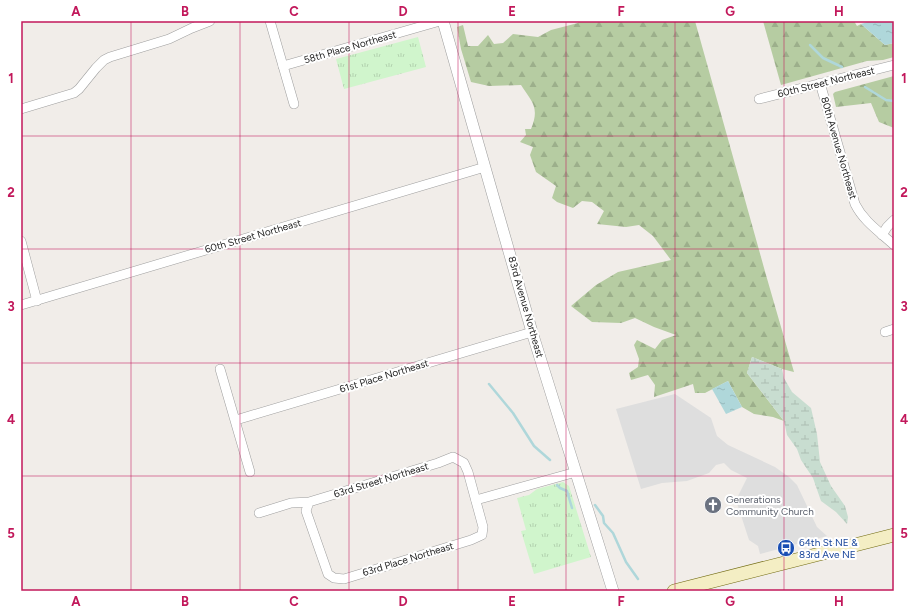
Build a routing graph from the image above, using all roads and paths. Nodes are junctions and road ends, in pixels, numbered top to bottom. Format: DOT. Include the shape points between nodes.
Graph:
graph roads {
  1 [pos="210,21"];
  2 [pos="270,21"];
  3 [pos="440,21"];
  4 [pos="443,21"];
  5 [pos="894,65"];
  6 [pos="283,66"];
  7 [pos="820,83"];
  8 [pos="759,99"];
  9 [pos="294,104"];
  10 [pos="21,108"];
  11 [pos="486,167"];
  12 [pos="894,220"];
  13 [pos="882,235"];
  14 [pos="21,240"];
  15 [pos="894,245"];
  16 [pos="37,301"];
  17 [pos="21,305"];
  18 [pos="532,332"];
  19 [pos="220,369"];
  20 [pos="236,420"];
  21 [pos="250,472"];
  22 [pos="576,472"];
  23 [pos="476,500"];
  24 [pos="309,502"];
  25 [pos="259,513"];
  26 [pos="894,535"];
  27 [pos="613,591"];
  28 [pos="674,591"];
  1 -- 10 [label="street" via="169,39 110,57 99,64 74,93"];
  2 -- 6 [label="street"];
  3 -- 6 [label="street, 58th Place Northeast"];
  4 -- 11 [label="street, 83rd Avenue Northeast"];
  5 -- 7 [label="street, 60th Street Northeast"];
  6 -- 9 [label="street"];
  7 -- 8 [label="street, 60th Street Northeast"];
  7 -- 13 [label="street, 80th Avenue Northeast" via="853,198 861,214"];
  11 -- 16 [label="street, 60th Street Northeast"];
  11 -- 18 [label="street, 83rd Avenue Northeast"];
  12 -- 13 [label="street"];
  13 -- 15 [label="street, 80th Avenue Northeast"];
  14 -- 16 [label="street"];
  16 -- 17 [label="street, 60th Street Northeast"];
  18 -- 20 [label="street, 61st Place Northeast"];
  18 -- 22 [label="street, 83rd Avenue Northeast"];
  19 -- 20 [label="street"];
  20 -- 21 [label="street"];
  22 -- 23 [label="street"];
  22 -- 27 [label="street, 83rd Avenue Northeast"];
  23 -- 24 [label="street, 63rd Street Northeast" via="464,463 453,457"];
  23 -- 24 [label="street, 63rd Place Northeast" via="483,527 482,535 344,579 334,578 328,574 306,511"];
  24 -- 25 [label="street, 63rd Street Northeast" via="291,503"];
  26 -- 28 [label="main road"];
}
